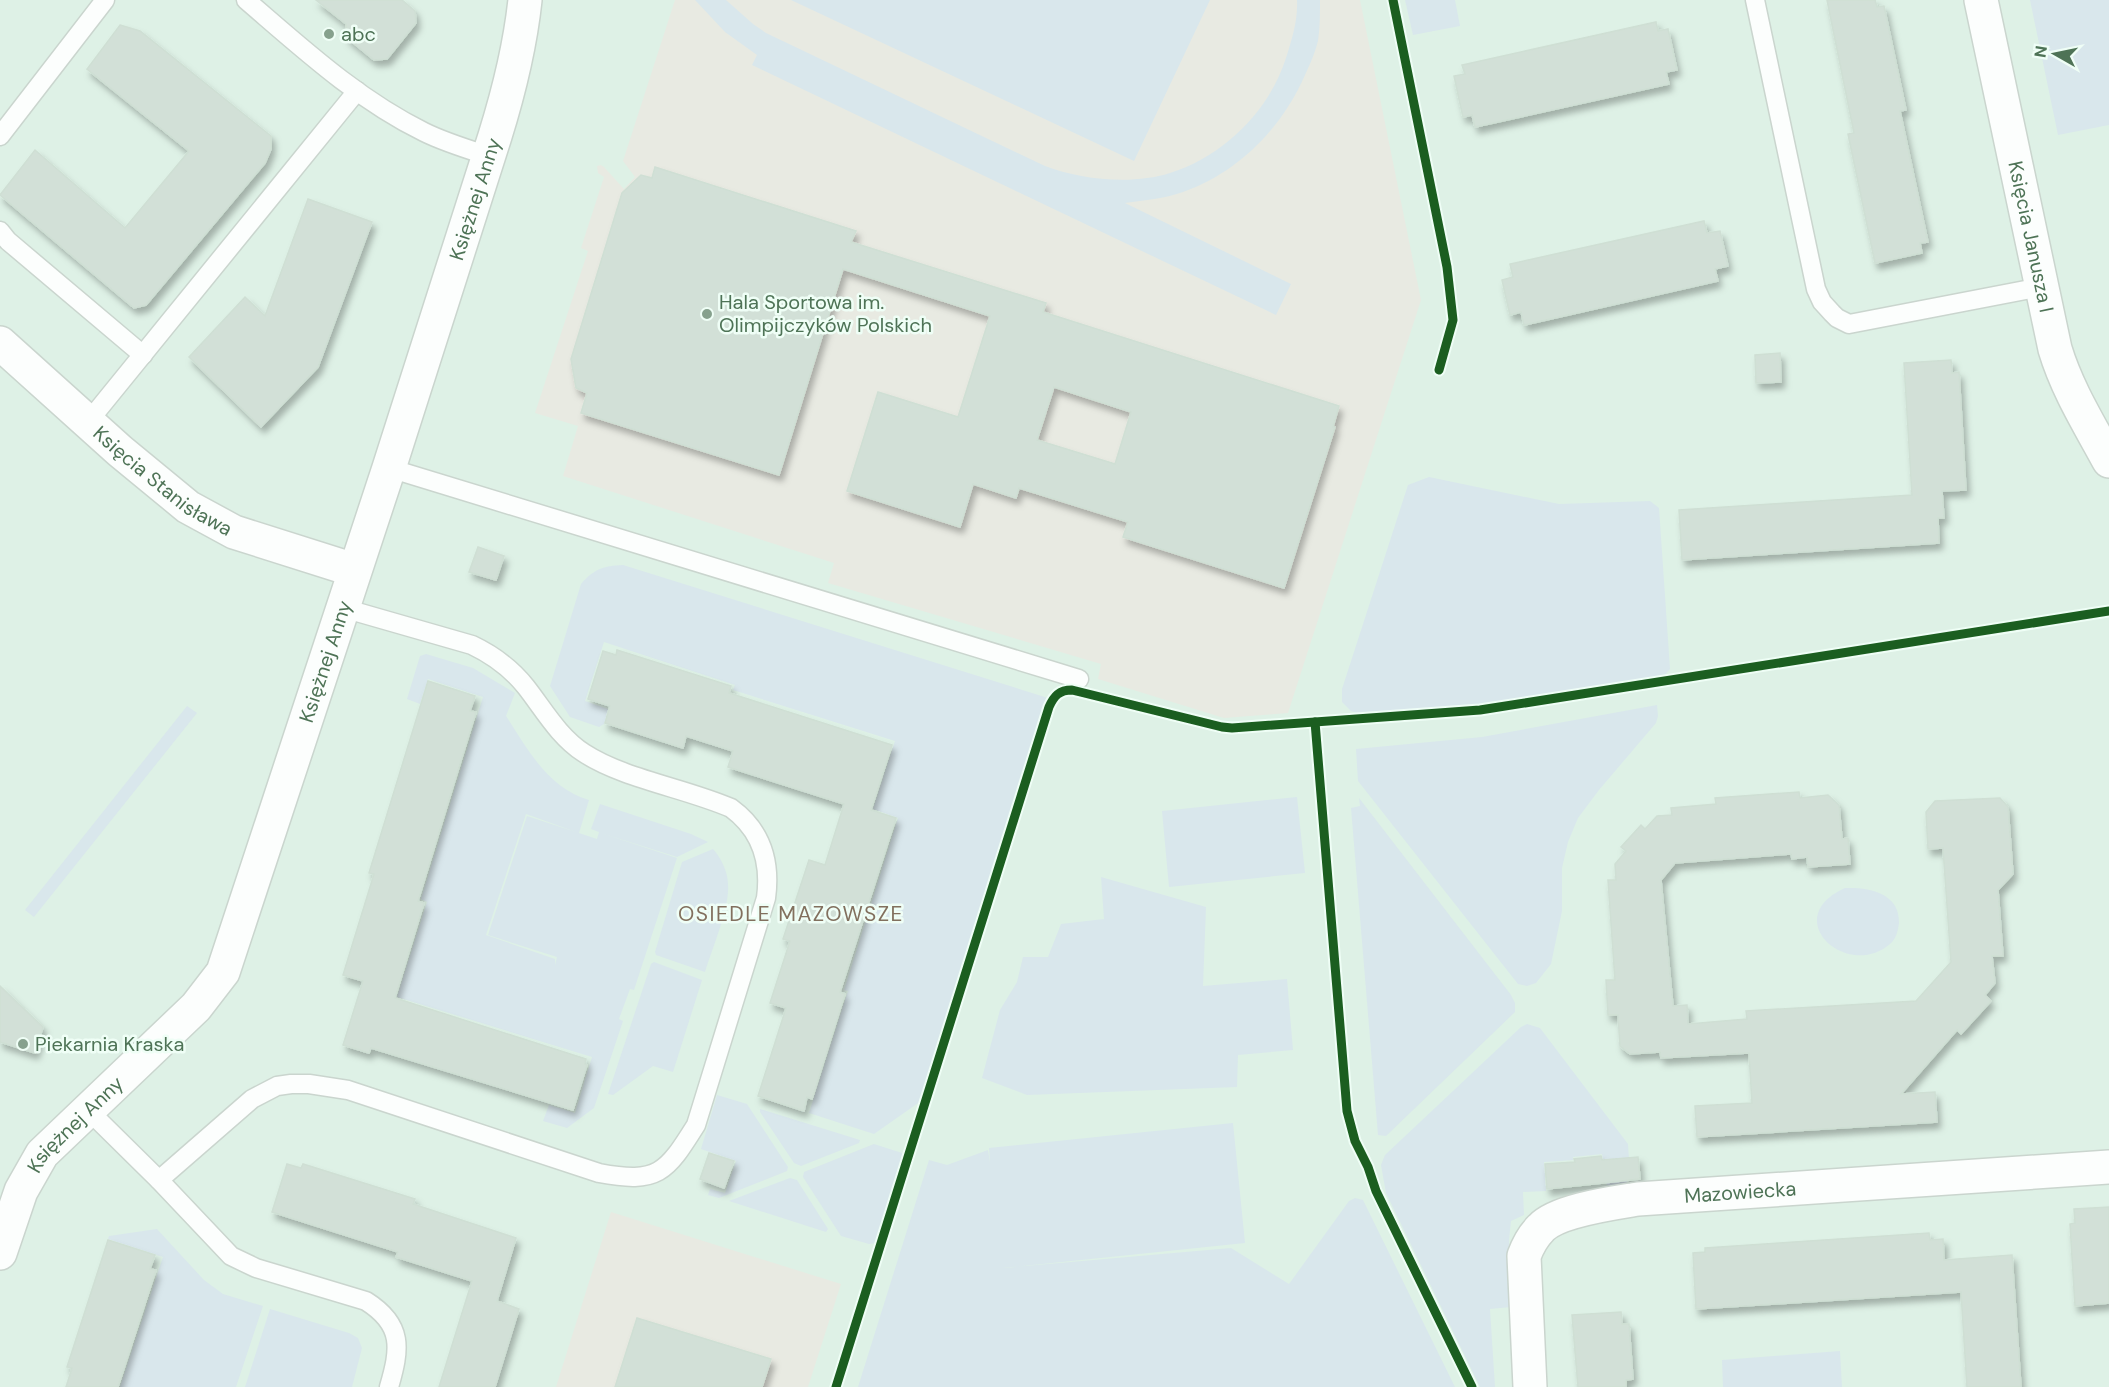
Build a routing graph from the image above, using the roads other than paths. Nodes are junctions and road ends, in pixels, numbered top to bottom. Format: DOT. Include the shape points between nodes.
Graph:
graph roads {
  1 [pos="105,0"];
  2 [pos="246,0"];
  3 [pos="525,0"];
  4 [pos="1755,0"];
  5 [pos="1981,0"];
  6 [pos="357,91"];
  7 [pos="0,136"];
  8 [pos="489,156"];
  9 [pos="0,231"];
  10 [pos="2041,287"];
  11 [pos="0,343"];
  12 [pos="143,355"];
  13 [pos="88,422"];
  14 [pos="2109,461"];
  15 [pos="389,468"];
  16 [pos="354,570"];
  17 [pos="343,608"];
  18 [pos="1079,679"];
  19 [pos="87,1110"];
  20 [pos="2109,1167"];
  21 [pos="159,1180"];
  22 [pos="0,1253"];
  23 [pos="389,1387"];
  24 [pos="1530,1387"];
  1 -- 7 [label="lane"];
  2 -- 6 [label="lane"];
  3 -- 8 [label="street, Księżnej Anny" via="510,90"];
  4 -- 10 [label="lane" via="1811,270 1822,302 1832,314 1849,324"];
  5 -- 10 [label="street, Księcia Janusza I"];
  6 -- 8 [label="lane" via="425,133"];
  6 -- 12 [label="lane"];
  8 -- 15 [label="street, Księżnej Anny"];
  9 -- 12 [label="lane" via="8,242"];
  10 -- 14 [label="street, Księcia Janusza I" via="2063,374"];
  11 -- 13 [label="street, Księcia Stanisława"];
  12 -- 13 [label="lane"];
  13 -- 16 [label="street, Księcia Stanisława" via="188,507 234,532"];
  15 -- 16 [label="street, Księżnej Anny"];
  15 -- 18 [label="lane"];
  16 -- 17 [label="street, Księżnej Anny"];
  17 -- 19 [label="street, Księżnej Anny" via="223,972 196,1007"];
  17 -- 21 [label="lane" via="489,652 513,672 563,736 583,752 607,765 731,808 756,835 767,863 766,898 696,1125 676,1157 661,1172 628,1177 599,1173 348,1090 291,1084 277,1086 252,1099"];
  19 -- 21 [label="lane"];
  19 -- 22 [label="street, Księżnej Anny" via="42,1154 29,1174"];
  20 -- 24 [label="street, Mazowiecka" via="1638,1199 1561,1216 1542,1226 1524,1256"];
  21 -- 23 [label="lane" via="231,1256 377,1307 397,1337"];
}
